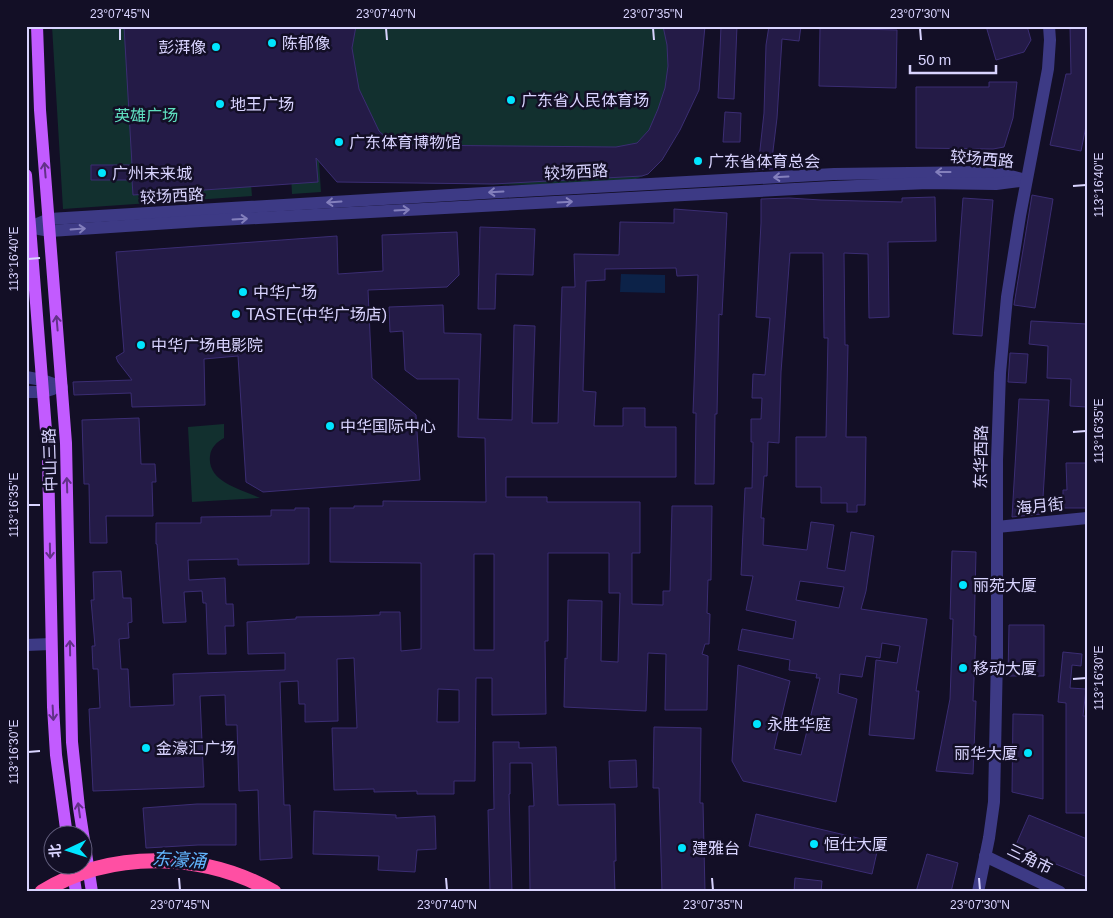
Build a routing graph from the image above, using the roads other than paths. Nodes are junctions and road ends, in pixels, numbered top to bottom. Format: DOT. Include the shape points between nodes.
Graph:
graph roads {
  1 [pos="37,26"];
  2 [pos="1049,26"];
  3 [pos="26,175"];
  4 [pos="1026,180"];
  5 [pos="50,225"];
  6 [pos="30,227"];
  7 [pos="26,377"];
  8 [pos="42,386"];
  9 [pos="62,387"];
  10 [pos="26,392"];
  11 [pos="1087,518"];
  12 [pos="997,527"];
  13 [pos="51,644"];
  14 [pos="26,645"];
  15 [pos="66,826"];
  16 [pos="985,856"];
  17 [pos="74,876"];
  18 [pos="92,889"];
  19 [pos="76,891"];
  20 [pos="42,892"];
  21 [pos="49,892"];
  22 [pos="273,892"];
  23 [pos="978,892"];
  24 [pos="1060,892"];
  5 -- 1 [label="main road, 中山三路, one-way"];
  2 -- 4 [label="street, 东华西路" via="1048,68"];
  3 -- 6 [label="main road, 中山三路"];
  4 -- 5 [label="street, 较场西路" via="996,184 833,187 201,221"];
  4 -- 12 [label="street, 东华西路" via="1007,297 1000,373"];
  5 -- 6 [label="street, 较场西路"];
  9 -- 5 [label="main road, 中山三路, one-way"];
  6 -- 8 [label="main road, 中山三路"];
  7 -- 8 [label="street"];
  8 -- 9 [label="street"];
  8 -- 10 [label="street"];
  8 -- 13 [label="main road, 中山三路, one-way" via="48,464"];
  18 -- 9 [label="main road, 中山三路, one-way" via="72,742"];
  11 -- 12 [label="street, 海月街"];
  12 -- 16 [label="street, 东华西路" via="994,802"];
  13 -- 14 [label="street"];
  13 -- 15 [label="main road, 中山三路, one-way" via="54,732"];
  16 -- 23 [label="street, 东华西路"];
  16 -- 24 [label="street, 三角市"];
  17 -- 19 [label="main road"];
  20 -- 22 [label="highway, bridge" via="72,877 105,867 161,861 219,868 248,878"];
  21 -- 22 [label="highway, bridge" via="59,884 106,868 161,862 225,871"];
}
